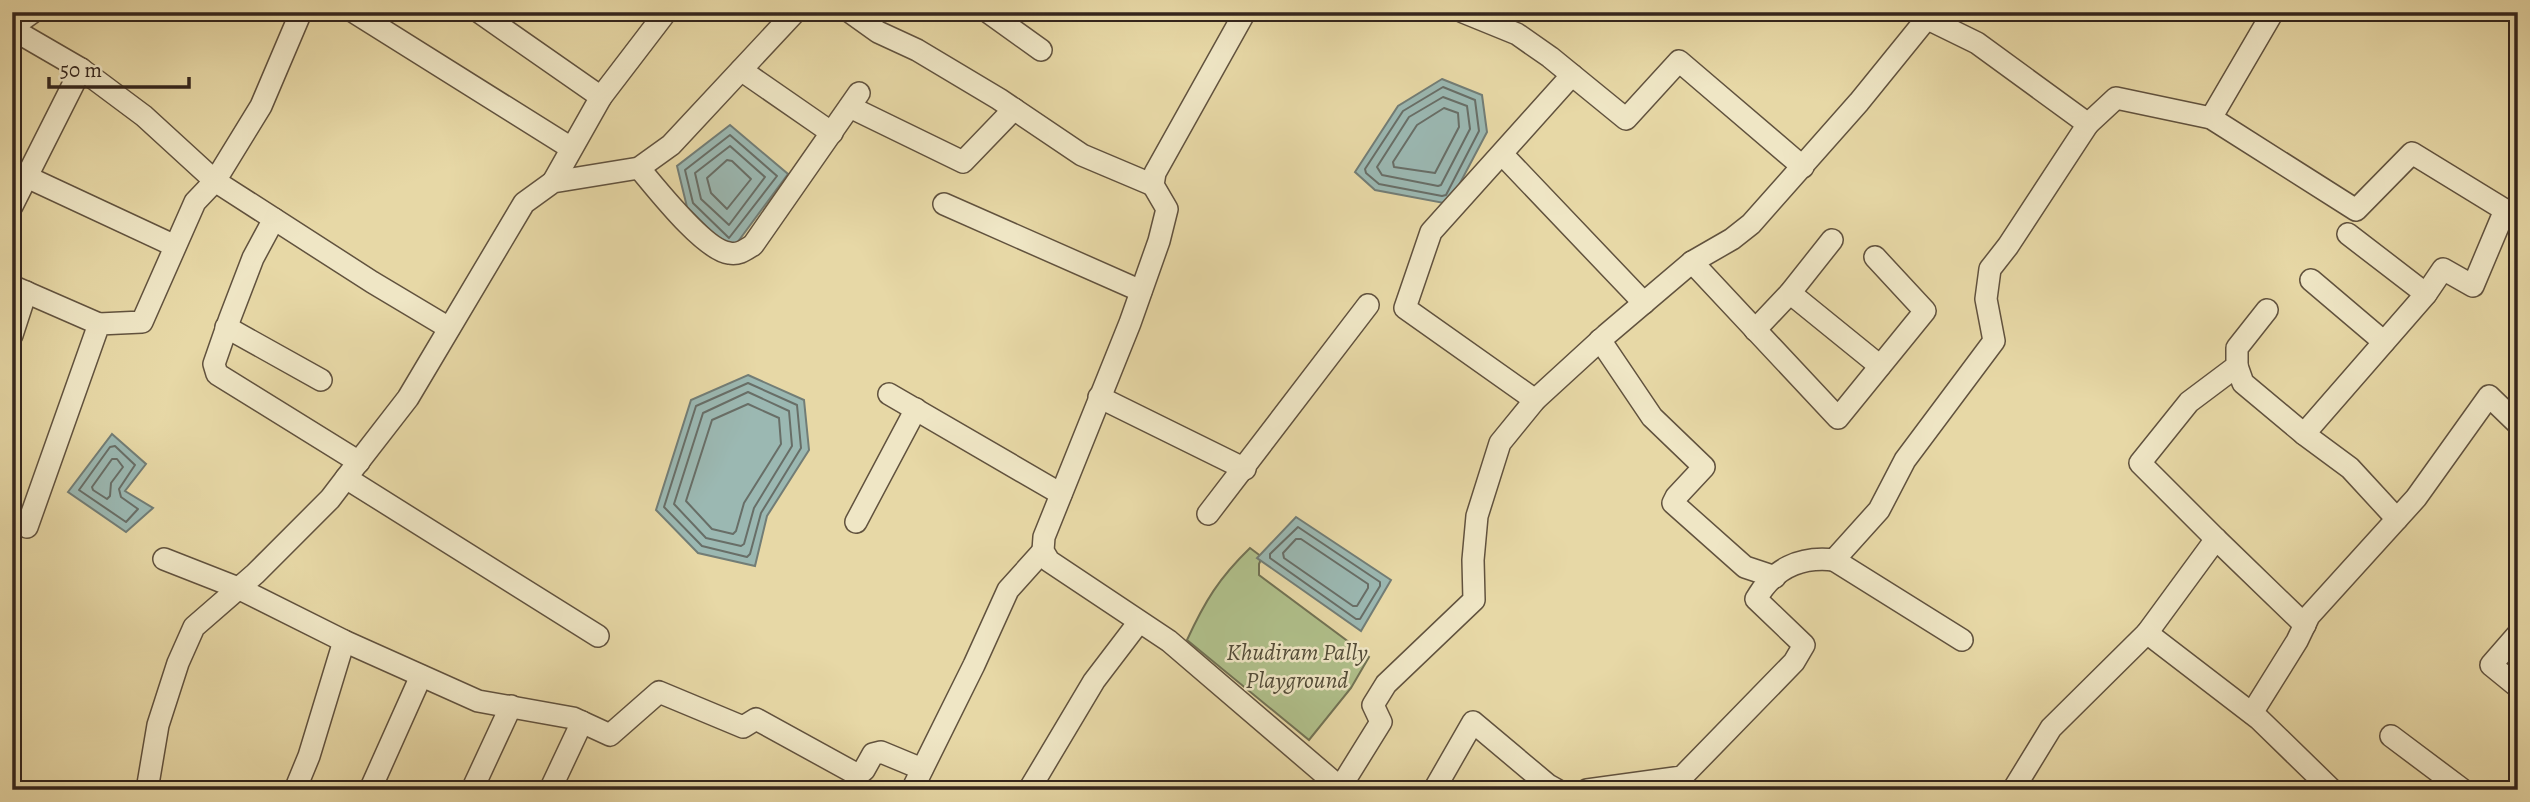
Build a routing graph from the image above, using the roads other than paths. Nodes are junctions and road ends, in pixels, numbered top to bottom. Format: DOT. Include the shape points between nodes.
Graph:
graph roads {
  1 [pos="33,12"];
  2 [pos="301,12"];
  3 [pos="354,12"];
  4 [pos="479,12"];
  5 [pos="666,12"];
  6 [pos="795,12"];
  7 [pos="849,12"];
  8 [pos="988,12"];
  9 [pos="1245,12"];
  10 [pos="1463,12"];
  11 [pos="2273,12"];
  12 [pos="1930,15"];
  13 [pos="12,28"];
  14 [pos="1041,50"];
  15 [pos="81,69"];
  16 [pos="741,70"];
  17 [pos="1572,75"];
  18 [pos="601,97"];
  19 [pos="1014,109"];
  20 [pos="2211,118"];
  21 [pos="2088,124"];
  22 [pos="832,133"];
  23 [pos="571,148"];
  24 [pos="1502,154"];
  25 [pos="639,167"];
  26 [pos="1802,167"];
  27 [pos="27,177"];
  28 [pos="215,181"];
  29 [pos="553,182"];
  30 [pos="1153,185"];
  31 [pos="944,204"];
  32 [pos="12,206"];
  33 [pos="274,219"];
  34 [pos="2348,234"];
  35 [pos="1832,240"];
  36 [pos="174,246"];
  37 [pos="1875,257"];
  38 [pos="1692,262"];
  39 [pos="2311,280"];
  40 [pos="19,289"];
  41 [pos="1141,291"];
  42 [pos="1790,293"];
  43 [pos="2426,294"];
  44 [pos="1644,303"];
  45 [pos="1368,305"];
  46 [pos="2267,310"];
  47 [pos="99,324"];
  48 [pos="226,327"];
  49 [pos="449,328"];
  50 [pos="1755,330"];
  51 [pos="12,335"];
  52 [pos="1600,340"];
  53 [pos="2384,342"];
  54 [pos="1880,366"];
  55 [pos="2237,366"];
  56 [pos="321,380"];
  57 [pos="889,394"];
  58 [pos="1099,397"];
  59 [pos="1535,400"];
  60 [pos="916,409"];
  61 [pos="2518,424"];
  62 [pos="2304,434"];
  63 [pos="1245,469"];
  64 [pos="353,470"];
  65 [pos="1061,494"];
  66 [pos="1208,514"];
  67 [pos="2397,519"];
  68 [pos="856,522"];
  69 [pos="27,527"];
  70 [pos="2216,539"];
  71 [pos="1043,551"];
  72 [pos="164,559"];
  73 [pos="1834,560"];
  74 [pos="1775,578"];
  75 [pos="239,588"];
  76 [pos="1139,622"];
  77 [pos="2305,625"];
  78 [pos="2147,633"];
  79 [pos="2518,634"];
  80 [pos="598,636"];
  81 [pos="1962,640"];
  82 [pos="344,641"];
  83 [pos="421,676"];
  84 [pos="2518,687"];
  85 [pos="512,706"];
  86 [pos="2252,713"];
  87 [pos="582,722"];
  88 [pos="2391,736"];
  89 [pos="922,769"];
  90 [pos="2020,787"];
  91 [pos="1341,789"];
  92 [pos="1592,789"];
  93 [pos="147,790"];
  94 [pos="295,790"];
  95 [pos="370,790"];
  96 [pos="472,790"];
  97 [pos="550,790"];
  98 [pos="912,790"];
  99 [pos="1029,790"];
  100 [pos="1434,790"];
  101 [pos="1557,790"];
  102 [pos="2332,790"];
  103 [pos="2463,790"];
  1 -- 13 [label="street"];
  2 -- 28 [label="street" via="261,106"];
  3 -- 23 [label="street"];
  4 -- 18 [label="street"];
  5 -- 18 [label="street"];
  6 -- 16 [label="street"];
  7 -- 19 [label="street"];
  8 -- 14 [label="street"];
  9 -- 30 [label="street" via="1164,153"];
  10 -- 17 [label="street" via="1517,34"];
  11 -- 20 [label="street"];
  12 -- 21 [label="street" via="1978,43"];
  12 -- 26 [label="street"];
  13 -- 15 [label="street"];
  15 -- 27 [label="street"];
  15 -- 28 [label="street" via="144,116"];
  16 -- 22 [label="street"];
  16 -- 25 [label="street" via="671,145"];
  17 -- 24 [label="street"];
  17 -- 26 [label="street" via="1626,119 1679,61"];
  18 -- 23 [label="street"];
  19 -- 22 [label="street" via="963,162 854,100"];
  19 -- 30 [label="street" via="1082,155"];
  20 -- 21 [label="street" via="2116,98"];
  20 -- 43 [label="street" via="2356,210 2412,153 2505,210 2473,286 2443,269"];
  21 -- 73 [label="street" via="1990,269 1986,299 1994,341 1905,460 1879,510"];
  22 -- 25 [label="street" via="753,245 742,253 720,251 677,215"];
  23 -- 29 [label="street"];
  24 -- 44 [label="street"];
  24 -- 59 [label="street" via="1431,232 1405,308"];
  25 -- 29 [label="street"];
  26 -- 38 [label="street" via="1751,224"];
  27 -- 32 [label="street"];
  27 -- 36 [label="street"];
  28 -- 33 [label="street"];
  28 -- 36 [label="street" via="195,202"];
  29 -- 49 [label="street" via="524,203"];
  30 -- 41 [label="street" via="1167,209"];
  31 -- 41 [label="street"];
  33 -- 48 [label="street"];
  33 -- 49 [label="street"];
  34 -- 43 [label="street"];
  35 -- 42 [label="street"];
  36 -- 47 [label="street" via="142,322"];
  37 -- 54 [label="street" via="1925,311"];
  38 -- 44 [label="street"];
  38 -- 50 [label="street"];
  39 -- 53 [label="street"];
  40 -- 47 [label="street"];
  40 -- 51 [label="street"];
  41 -- 58 [label="street"];
  42 -- 50 [label="street"];
  42 -- 54 [label="street"];
  43 -- 53 [label="street"];
  44 -- 52 [label="street"];
  45 -- 63 [label="street"];
  46 -- 55 [label="street" via="2237,348"];
  47 -- 69 [label="street"];
  48 -- 56 [label="street"];
  48 -- 64 [label="street" via="214,364 217,374"];
  49 -- 64 [label="street" via="408,398"];
  50 -- 54 [label="street" via="1838,418"];
  52 -- 59 [label="street"];
  52 -- 74 [label="street" via="1652,416 1704,467 1674,503 1745,567"];
  53 -- 62 [label="street"];
  55 -- 62 [label="street" via="2243,383"];
  55 -- 70 [label="street" via="2189,402 2140,463"];
  57 -- 60 [label="street"];
  58 -- 63 [label="street"];
  58 -- 65 [label="street"];
  59 -- 91 [label="street" via="1500,443 1477,516 1474,600 1386,684 1373,705 1381,722"];
  60 -- 65 [label="street"];
  60 -- 68 [label="street"];
  61 -- 67 [label="street" via="2489,396"];
  62 -- 67 [label="street" via="2350,468"];
  63 -- 66 [label="street"];
  64 -- 75 [label="street" via="330,499"];
  64 -- 80 [label="street"];
  65 -- 71 [label="street"];
  67 -- 77 [label="street"];
  70 -- 77 [label="street"];
  70 -- 78 [label="street"];
  71 -- 76 [label="street" via="1049,561"];
  71 -- 89 [label="street" via="1007,590"];
  72 -- 75 [label="street"];
  73 -- 74 [label="street" via="1796,561"];
  73 -- 81 [label="street"];
  74 -- 92 [label="street" via="1756,599 1804,645 1794,662 1682,777"];
  75 -- 82 [label="street"];
  75 -- 93 [label="street" via="194,627 158,725"];
  76 -- 91 [label="street" via="1168,640"];
  76 -- 99 [label="street" via="1094,681"];
  77 -- 86 [label="street"];
  78 -- 86 [label="street"];
  78 -- 90 [label="street" via="2051,729"];
  79 -- 84 [label="street" via="2491,665"];
  82 -- 83 [label="street"];
  82 -- 94 [label="street"];
  83 -- 85 [label="street" via="478,701"];
  83 -- 95 [label="street"];
  85 -- 87 [label="street"];
  85 -- 96 [label="street"];
  86 -- 102 [label="street"];
  87 -- 89 [label="street" via="610,735 659,692 743,727 756,719 858,775 873,754 881,752"];
  87 -- 97 [label="street"];
  88 -- 103 [label="street"];
  89 -- 98 [label="street"];
  100 -- 101 [label="street" via="1472,722"];
}
